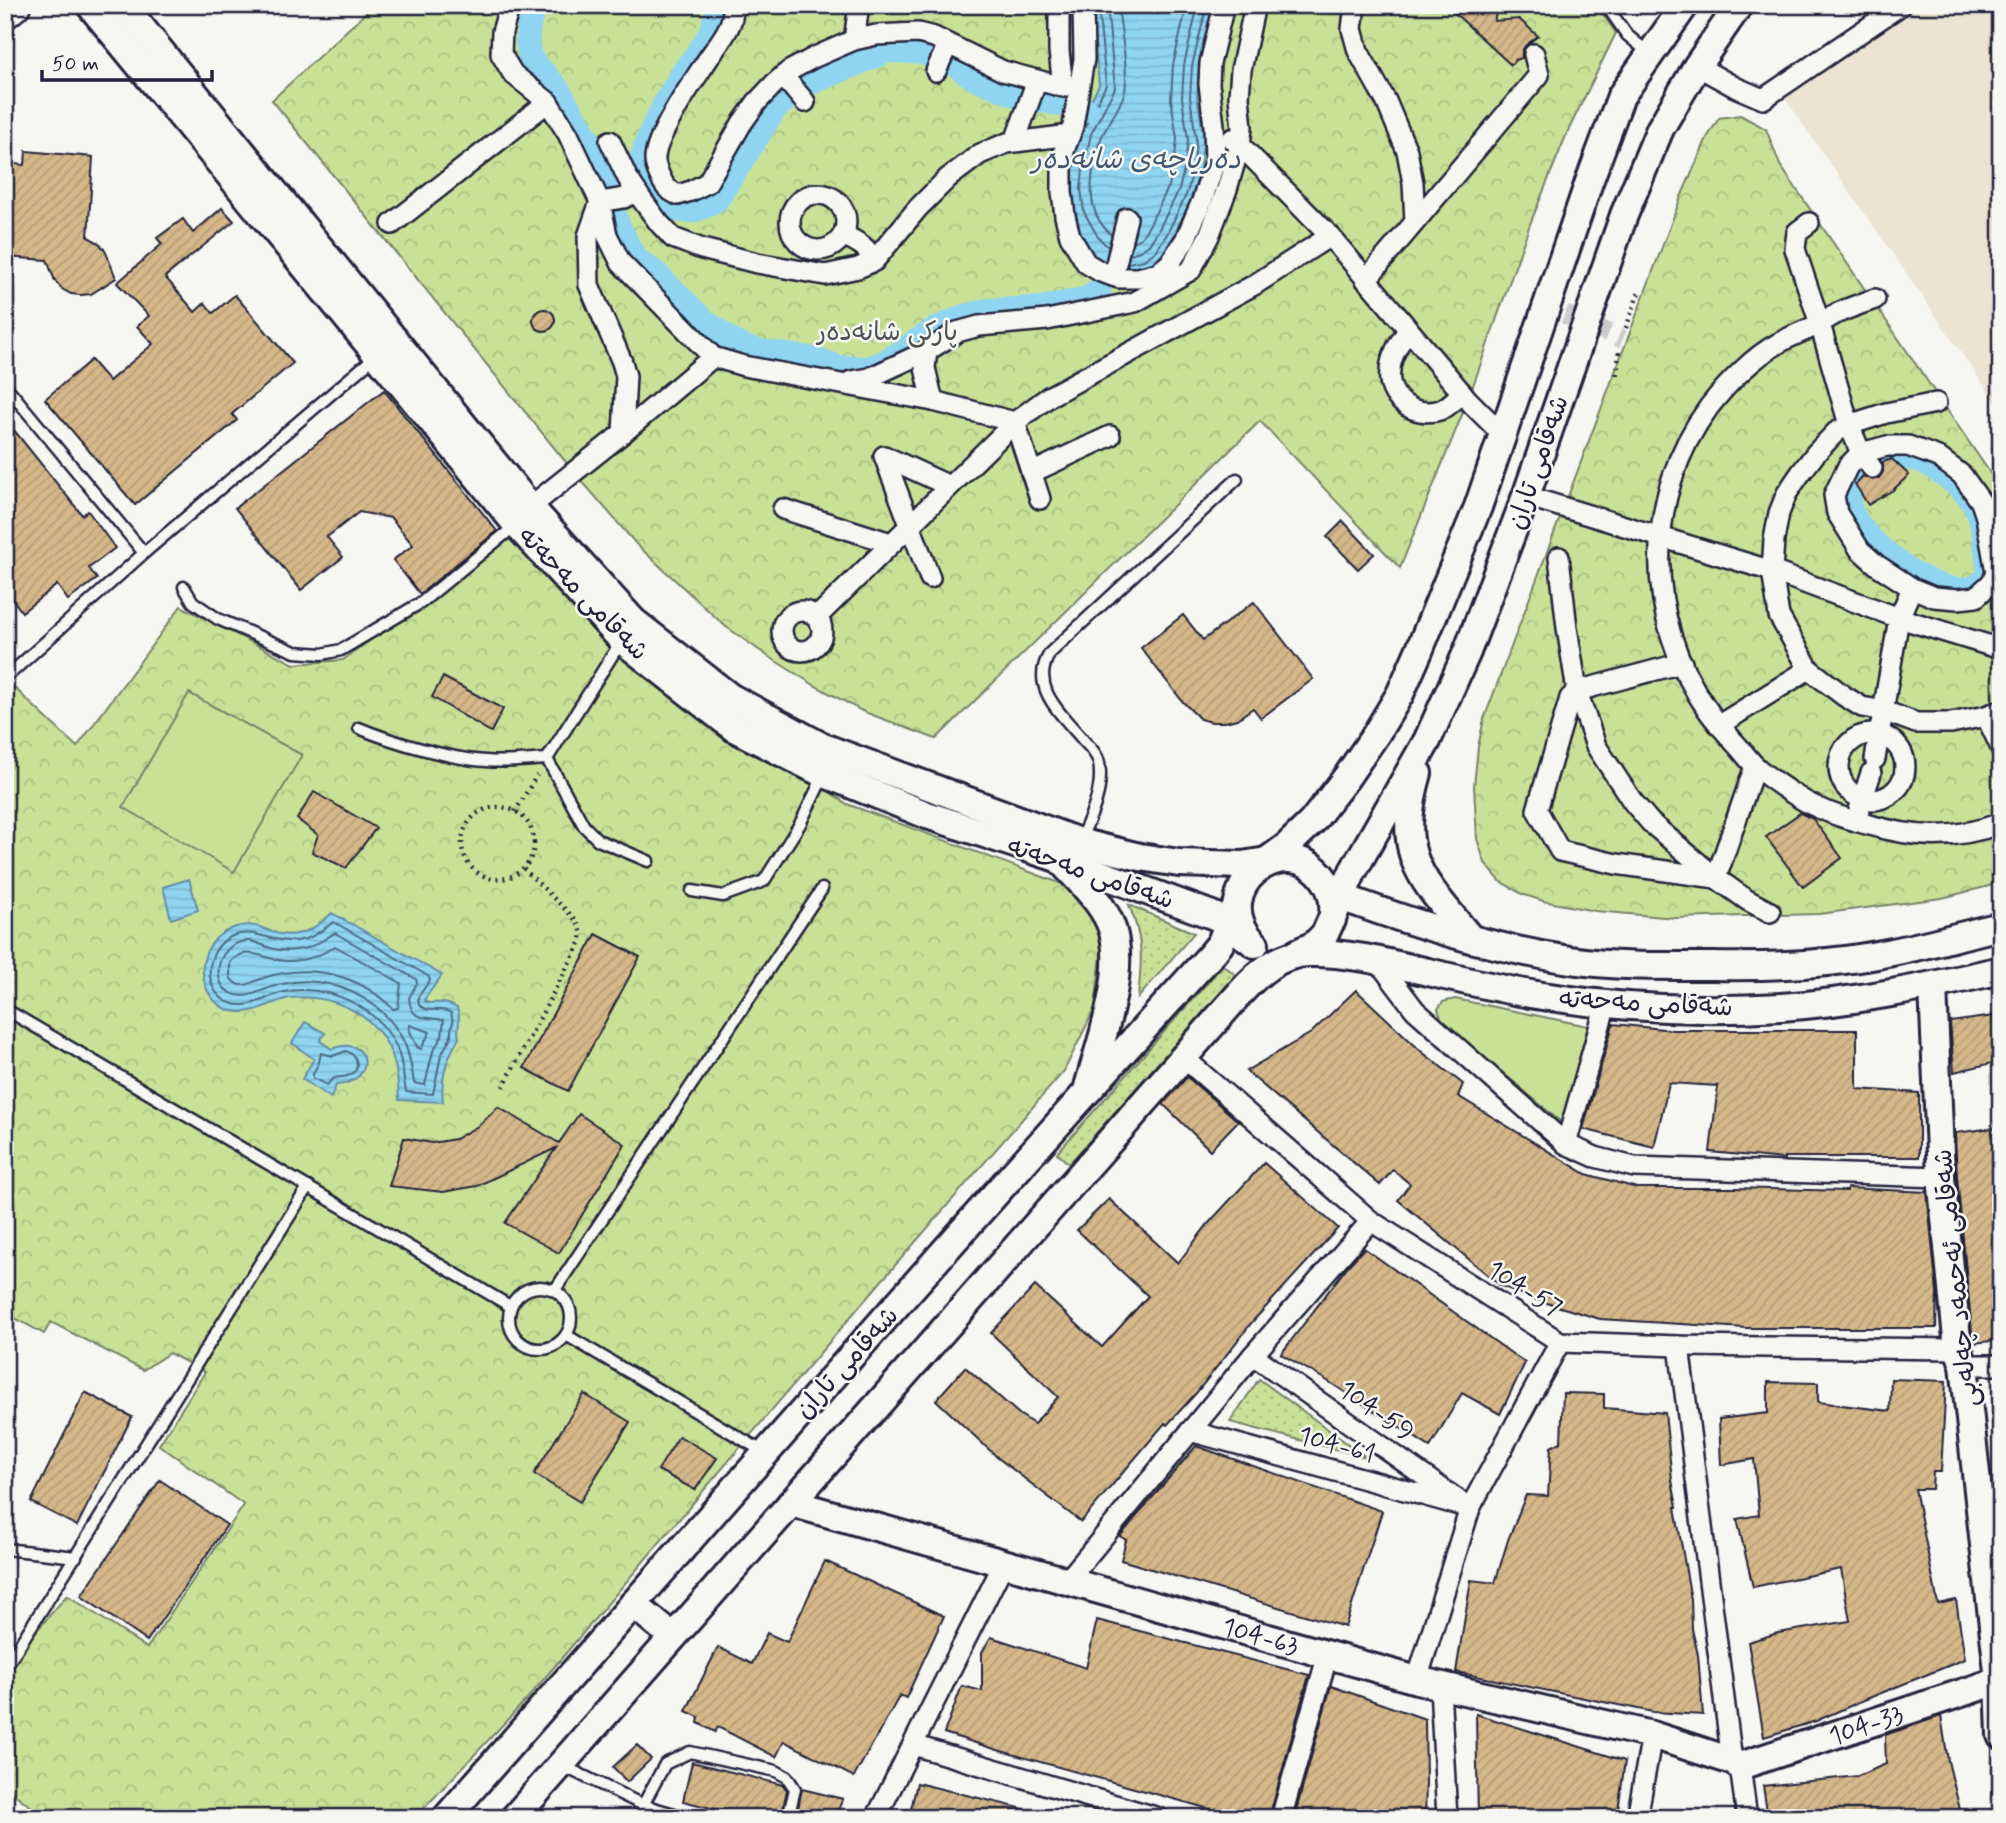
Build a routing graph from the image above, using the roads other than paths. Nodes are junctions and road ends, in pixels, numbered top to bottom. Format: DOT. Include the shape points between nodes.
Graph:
graph roads {
  1 [pos="15,5"];
  2 [pos="90,5"];
  3 [pos="123,5"];
  4 [pos="510,5"];
  5 [pos="732,5"];
  6 [pos="859,5"];
  7 [pos="1059,5"];
  8 [pos="1083,5"];
  9 [pos="1224,5"];
  10 [pos="1234,5"];
  11 [pos="1244,5"];
  12 [pos="1255,5"];
  13 [pos="1355,5"];
  14 [pos="1606,5"];
  15 [pos="1667,5"];
  16 [pos="1685,5"];
  17 [pos="1739,5"];
  18 [pos="1901,5"];
  19 [pos="5,13"];
  20 [pos="1249,34"];
  21 [pos="1216,39"];
  22 [pos="854,40"];
  23 [pos="948,44"];
  24 [pos="1644,50"];
  25 [pos="1534,54"];
  26 [pos="1697,66"];
  27 [pos="936,71"];
  28 [pos="783,76"];
  29 [pos="1037,80"];
  30 [pos="1621,96"];
  31 [pos="548,102"];
  32 [pos="805,102"];
  33 [pos="1214,125"];
  34 [pos="1071,130"];
  35 [pos="610,141"];
  36 [pos="1015,141"];
  37 [pos="1240,145"];
  38 [pos="630,195"];
  39 [pos="600,202"];
  40 [pos="1127,218"];
  41 [pos="1415,221"];
  42 [pos="1809,223"];
  43 [pos="392,224"];
  44 [pos="843,235"];
  45 [pos="1330,236"];
  46 [pos="874,261"];
  47 [pos="1111,275"];
  48 [pos="1366,280"];
  49 [pos="1875,299"];
  50 [pos="1820,324"];
  51 [pos="1408,330"];
  52 [pos="927,351"];
  53 [pos="377,355"];
  54 [pos="713,357"];
  55 [pos="840,383"];
  56 [pos="5,384"];
  57 [pos="1462,393"];
  58 [pos="933,401"];
  59 [pos="1936,402"];
  60 [pos="1014,422"];
  61 [pos="1849,425"];
  62 [pos="623,433"];
  63 [pos="1502,434"];
  64 [pos="1110,436"];
  65 [pos="1867,461"];
  66 [pos="1031,473"];
  67 [pos="1237,479"];
  68 [pos="949,486"];
  69 [pos="1526,496"];
  70 [pos="1040,499"];
  71 [pos="783,509"];
  72 [pos="523,516"];
  73 [pos="910,524"];
  74 [pos="1659,537"];
  75 [pos="891,543"];
  76 [pos="144,553"];
  77 [pos="1559,557"];
  78 [pos="1772,571"];
  79 [pos="1999,572"];
  80 [pos="930,578"];
  81 [pos="184,587"];
  82 [pos="1912,588"];
  83 [pos="817,617"];
  84 [pos="1899,618"];
  85 [pos="622,640"];
  86 [pos="2001,649"];
  87 [pos="1682,663"];
  88 [pos="1809,669"];
  89 [pos="12,672"];
  90 [pos="1577,691"];
  91 [pos="1884,711"];
  92 [pos="1994,713"];
  93 [pos="1719,725"];
  94 [pos="359,728"];
  95 [pos="1880,736"];
  96 [pos="1427,741"];
  97 [pos="2001,748"];
  98 [pos="1841,758"];
  99 [pos="547,759"];
  100 [pos="1755,766"];
  101 [pos="1873,766"];
  102 [pos="820,772"];
  103 [pos="1904,774"];
  104 [pos="1863,799"];
  105 [pos="1856,821"];
  106 [pos="2001,823"];
  107 [pos="1069,851"];
  108 [pos="649,861"];
  109 [pos="1268,863"];
  110 [pos="1716,878"];
  111 [pos="822,889"];
  112 [pos="1334,889"];
  113 [pos="692,891"];
  114 [pos="1770,912"];
  115 [pos="1233,913"];
  116 [pos="2001,926"];
  117 [pos="1471,939"];
  118 [pos="1292,954"];
  119 [pos="1377,960"];
  120 [pos="2001,970"];
  121 [pos="1933,986"];
  122 [pos="1606,1004"];
  123 [pos="5,1009"];
  124 [pos="1184,1058"];
  125 [pos="1086,1092"];
  126 [pos="1566,1144"];
  127 [pos="1941,1177"];
  128 [pos="309,1187"];
  129 [pos="1371,1221"];
  130 [pos="555,1290"];
  131 [pos="510,1306"];
  132 [pos="566,1335"];
  133 [pos="1560,1342"];
  134 [pos="1679,1346"];
  135 [pos="1253,1355"];
  136 [pos="1961,1357"];
  137 [pos="2001,1365"];
  138 [pos="1190,1431"];
  139 [pos="766,1453"];
  140 [pos="791,1503"];
  141 [pos="1470,1508"];
  142 [pos="8,1549"];
  143 [pos="76,1557"];
  144 [pos="5,1559"];
  145 [pos="1004,1563"];
  146 [pos="1067,1581"];
  147 [pos="633,1604"];
  148 [pos="673,1637"];
  149 [pos="1328,1654"];
  150 [pos="5,1668"];
  151 [pos="2000,1680"];
  152 [pos="1429,1683"];
  153 [pos="1652,1735"];
  154 [pos="2001,1735"];
  155 [pos="913,1745"];
  156 [pos="1736,1763"];
  157 [pos="561,1764"];
  158 [pos="643,1805"];
  159 [pos="522,1816"];
  160 [pos="446,1818"];
  161 [pos="688,1818"];
  162 [pos="788,1818"];
  163 [pos="876,1818"];
  164 [pos="1159,1818"];
  165 [pos="1281,1818"];
  166 [pos="1447,1818"];
  167 [pos="1637,1818"];
  168 [pos="1747,1818"];
  1 -- 19 [label="main road"];
  2 -- 53 [label="main road, شەقامی مەحەتە"];
  3 -- 72 [label="main road, شەقامی مەحەتە"];
  4 -- 31 [label="street" via="501,54 513,74"];
  5 -- 28 [label="street" via="724,37 660,140 655,160 666,188 678,195 707,183 757,102"];
  6 -- 22 [label="street"];
  7 -- 29 [label="street" via="1063,87"];
  8 -- 34 [label="street" via="1084,59"];
  9 -- 21 [label="street"];
  10 -- 21 [label="street" via="1224,37"];
  11 -- 20 [label="street" via="1243,26"];
  12 -- 20 [label="street"];
  13 -- 41 [label="street" via="1352,29 1358,51 1407,150"];
  14 -- 24 [label="lane" via="1627,36"];
  15 -- 24 [label="main road, شەقامی تاران"];
  16 -- 30 [label="main road, شەقامی تاران"];
  17 -- 26 [label="main road, شەقامی تاران"];
  18 -- 26 [label="street" via="1763,99"];
  20 -- 37 [label="street" via="1238,97"];
  21 -- 33 [label="street" via="1209,84"];
  22 -- 23 [label="street" via="919,33"];
  22 -- 28 [label="street"];
  23 -- 27 [label="street"];
  23 -- 29 [label="street" via="1003,71"];
  24 -- 30 [label="main road, شەقامی تاران"];
  25 -- 41 [label="street" via="1539,75"];
  26 -- 69 [label="main road, شەقامی تاران" via="1660,129 1624,215"];
  28 -- 32 [label="street"];
  29 -- 36 [label="street"];
  30 -- 63 [label="main road, شەقامی تاران"];
  31 -- 39 [label="street"];
  31 -- 43 [label="street"];
  33 -- 37 [label="street"];
  33 -- 47 [label="street" via="1215,162 1185,240 1170,262 1158,273 1138,278"];
  34 -- 36 [label="street"];
  34 -- 47 [label="street" via="1062,170 1070,236 1086,263"];
  35 -- 38 [label="street"];
  36 -- 46 [label="street" via="980,154 948,178"];
  37 -- 45 [label="street"];
  37 -- 52 [label="street" via="1209,236 1191,271 1135,302 1047,320 979,326 957,332"];
  38 -- 39 [label="street"];
  38 -- 46 [label="street" via="673,238 702,249 825,275"];
  39 -- 54 [label="street" via="607,235 621,263"];
  39 -- 62 [label="street" via="588,236 589,285 626,376"];
  40 -- 47 [label="street"];
  41 -- 48 [label="street"];
  42 -- 50 [label="street" via="1797,232 1796,248"];
  44 -- 46 [label="street" via="870,252"];
  45 -- 48 [label="street"];
  45 -- 60 [label="street" via="1254,285 1049,396"];
  48 -- 51 [label="street"];
  49 -- 50 [label="street"];
  50 -- 61 [label="street"];
  50 -- 74 [label="street" via="1777,344 1711,404 1676,469"];
  51 -- 57 [label="street"];
  51 -- 57 [label="street" via="1389,371 1400,403 1436,411"];
  52 -- 55 [label="street" via="869,378"];
  52 -- 58 [label="street" via="925,368"];
  53 -- 72 [label="main road, شەقامی مەحەتە"];
  53 -- 76 [label="lane"];
  54 -- 55 [label="street"];
  54 -- 62 [label="street"];
  55 -- 58 [label="street"];
  56 -- 76 [label="lane"];
  57 -- 63 [label="street"];
  58 -- 60 [label="street"];
  59 -- 61 [label="street"];
  60 -- 66 [label="street"];
  60 -- 68 [label="street"];
  61 -- 65 [label="street"];
  61 -- 78 [label="street" via="1816,453 1787,493 1774,540"];
  62 -- 72 [label="street"];
  63 -- 109 [label="main road, شەقامی تاران" via="1478,507 1400,694 1312,822"];
  64 -- 66 [label="street"];
  65 -- 79 [label="street" via="1887,446 1908,446 1938,457 1962,475 1981,502"];
  65 -- 82 [label="street" via="1848,466 1834,495 1837,513 1860,550"];
  66 -- 70 [label="street"];
  67 -- 107 [label="lane" via="1045,661 1041,680 1048,698 1099,763 1092,814"];
  68 -- 73 [label="street"];
  68 -- 73 [label="street" via="884,456"];
  69 -- 74 [label="street"];
  69 -- 96 [label="main road, شەقامی تاران" via="1467,652"];
  71 -- 75 [label="street"];
  72 -- 81 [label="lane" via="422,602 341,650 295,652 218,619 193,602"];
  72 -- 85 [label="main road, شەقامی مەحەتە"];
  72 -- 107 [label="main road, شەقامی مەحەتە" via="633,621 730,697 823,747"];
  73 -- 75 [label="street"];
  73 -- 80 [label="street"];
  74 -- 78 [label="street"];
  74 -- 87 [label="street" via="1665,614"];
  75 -- 83 [label="street"];
  76 -- 89 [label="lane"];
  77 -- 90 [label="street"];
  78 -- 84 [label="street"];
  78 -- 88 [label="street" via="1780,616"];
  79 -- 82 [label="street" via="1992,582 1972,587 1958,599 1934,597"];
  82 -- 84 [label="street"];
  84 -- 86 [label="street"];
  84 -- 91 [label="street"];
  85 -- 99 [label="lane"];
  85 -- 102 [label="main road, شەقامی مەحەتە" via="734,728"];
  87 -- 90 [label="street"];
  87 -- 93 [label="street"];
  88 -- 91 [label="street" via="1862,707"];
  88 -- 93 [label="street"];
  90 -- 110 [label="street" via="1596,746 1633,802"];
  90 -- 110 [label="street" via="1570,698 1537,810 1560,852"];
  91 -- 92 [label="street" via="1916,723 1951,723"];
  91 -- 95 [label="street"];
  92 -- 97 [label="street"];
  93 -- 100 [label="street"];
  94 -- 99 [label="lane" via="441,753 486,761"];
  95 -- 98 [label="street" via="1856,739"];
  95 -- 101 [label="street"];
  95 -- 103 [label="street" via="1899,749"];
  96 -- 112 [label="main road, شەقامی تاران" via="1353,871"];
  96 -- 117 [label="main road" via="1412,792 1411,853 1419,873"];
  98 -- 101 [label="street"];
  98 -- 104 [label="street" via="1844,785"];
  99 -- 108 [label="lane" via="584,827 597,840"];
  100 -- 105 [label="street" via="1798,798"];
  100 -- 110 [label="street"];
  101 -- 103 [label="street"];
  101 -- 104 [label="street"];
  102 -- 107 [label="main road, شەقامی مەحەتە" via="927,815"];
  102 -- 113 [label="lane" via="819,785 800,824 764,881 723,896"];
  103 -- 104 [label="street" via="1887,796"];
  104 -- 105 [label="street"];
  105 -- 106 [label="street" via="1898,833 1944,836"];
  107 -- 109 [label="main road, شەقامی مەحەتە" via="1230,866"];
  107 -- 115 [label="main road, شەقامی مەحەتە" via="1204,911"];
  107 -- 125 [label="main road" via="1111,924 1116,955 1113,1000"];
  109 -- 112 [label="main road" via="1295,860 1317,870"];
  109 -- 115 [label="main road" via="1246,880"];
  110 -- 114 [label="street"];
  111 -- 130 [label="lane"];
  112 -- 117 [label="main road, شەقامی مەحەتە" via="1380,911"];
  112 -- 118 [label="main road, شەقامی تاران" via="1332,920 1320,940"];
  115 -- 118 [label="main road, شەقامی مەحەتە" via="1255,944 1269,952"];
  115 -- 125 [label="main road, شەقامی تاران" via="1220,944"];
  116 -- 117 [label="main road, شەقامی مەحەتە" via="1881,954 1759,967 1570,960"];
  118 -- 119 [label="main road, شەقامی مەحەتە"];
  118 -- 124 [label="main road, شەقامی تاران" via="1252,980"];
  119 -- 122 [label="main road, شەقامی مەحەتە" via="1486,986"];
  119 -- 126 [label="street" via="1415,1010"];
  120 -- 121 [label="main road, شەقامی مەحەتە"];
  121 -- 122 [label="main road, شەقامی مەحەتە" via="1780,1007"];
  121 -- 127 [label="main road, شەقامی ئەحمەد چەلەبی"];
  122 -- 126 [label="street"];
  123 -- 128 [label="lane"];
  124 -- 129 [label="street, 104-57"];
  124 -- 140 [label="main road, شەقامی تاران"];
  125 -- 139 [label="main road, شەقامی تاران"];
  126 -- 127 [label="street" via="1634,1167"];
  127 -- 136 [label="main road, شەقامی ئەحمەد چەلەبی"];
  128 -- 131 [label="lane"];
  128 -- 143 [label="lane"];
  129 -- 133 [label="street, 104-57"];
  129 -- 135 [label="street"];
  130 -- 131 [label="lane" via="524,1290"];
  130 -- 132 [label="lane" via="569,1305"];
  131 -- 132 [label="lane" via="509,1326 530,1348 550,1347"];
  132 -- 139 [label="lane"];
  133 -- 134 [label="street, 104-57"];
  133 -- 141 [label="street"];
  134 -- 136 [label="street, 104-57"];
  134 -- 156 [label="street"];
  135 -- 138 [label="street"];
  135 -- 141 [label="street, 104-59"];
  136 -- 137 [label="street, 104-57"];
  136 -- 151 [label="main road, شەقامی ئەحمەد چەلەبی"];
  138 -- 141 [label="street, 104-61"];
  138 -- 146 [label="street"];
  139 -- 147 [label="main road, شەقامی تاران"];
  140 -- 145 [label="main road, 104-63"];
  140 -- 148 [label="main road, شەقامی تاران"];
  141 -- 152 [label="street"];
  142 -- 143 [label="lane"];
  142 -- 144 [label="lane"];
  143 -- 150 [label="lane"];
  145 -- 146 [label="main road, 104-63"];
  145 -- 155 [label="street"];
  146 -- 149 [label="main road, 104-63"];
  147 -- 148 [label="main road"];
  147 -- 160 [label="main road, شەقامی تاران"];
  148 -- 157 [label="main road, شەقامی تاران"];
  149 -- 152 [label="main road, 104-63"];
  149 -- 165 [label="street"];
  151 -- 154 [label="main road, شەقامی ئەحمەد چەلەبی"];
  151 -- 156 [label="main road, 104-33"];
  152 -- 153 [label="main road, 104-63"];
  152 -- 166 [label="street"];
  153 -- 156 [label="main road, 104-63"];
  153 -- 167 [label="street"];
  155 -- 163 [label="street"];
  155 -- 164 [label="street"];
  156 -- 168 [label="street"];
  157 -- 158 [label="lane"];
  157 -- 159 [label="main road, شەقامی تاران"];
  158 -- 161 [label="lane"];
  158 -- 162 [label="lane" via="665,1764 690,1752 787,1777 794,1789"];
}
